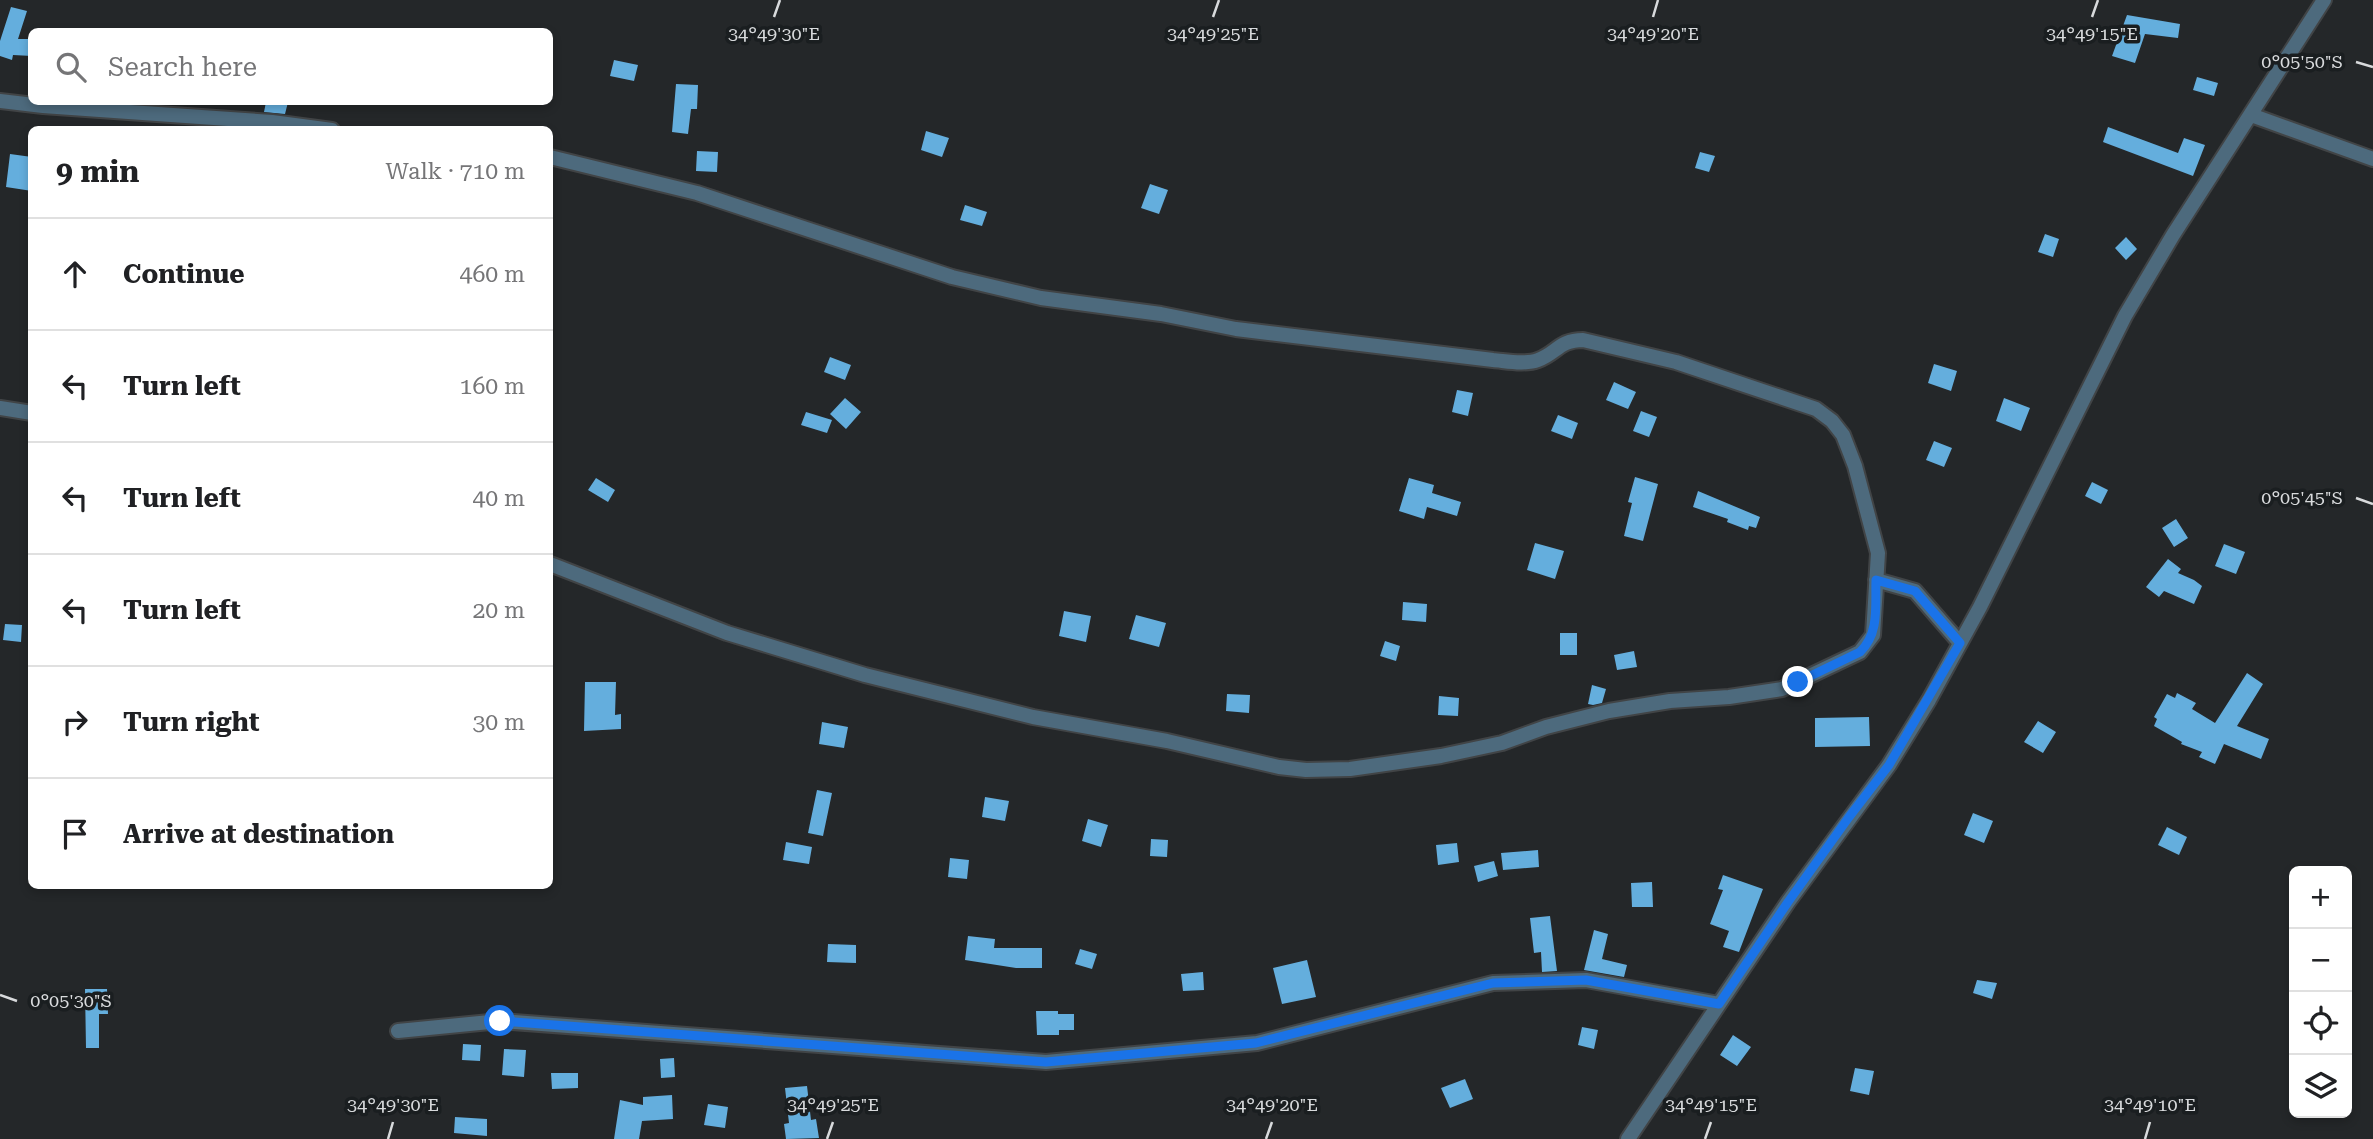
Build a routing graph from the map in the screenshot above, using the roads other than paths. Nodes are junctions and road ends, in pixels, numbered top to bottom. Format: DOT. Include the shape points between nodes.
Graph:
graph roads {
  1 [pos="2324,0"];
  2 [pos="0,101"];
  3 [pos="28,103"];
  4 [pos="52,105"];
  5 [pos="2251,115"];
  6 [pos="302,126"];
  7 [pos="553,158"];
  8 [pos="2373,159"];
  9 [pos="0,408"];
  10 [pos="28,412"];
  11 [pos="553,567"];
  12 [pos="1876,580"];
  13 [pos="1960,643"];
  14 [pos="1719,1004"];
  15 [pos="398,1031"];
  16 [pos="1628,1139"];
  1 -- 5 [label="street"];
  2 -- 3 [label="street"];
  4 -- 6 [label="street"];
  5 -- 8 [label="street"];
  5 -- 13 [label="street" via="2125,316"];
  7 -- 12 [label="street" via="697,193 952,276 1041,298 1263,333 1493,360 1535,362 1561,344 1583,340 1676,362 1816,409 1832,421 1855,466 1878,553"];
  9 -- 10 [label="street"];
  11 -- 12 [label="street" via="727,633 865,675 1033,717 1279,767 1329,771 1502,743 1609,711 1782,689 1868,645 1875,619"];
  12 -- 13 [label="street" via="1915,591"];
  13 -- 14 [label="street" via="1889,765"];
  14 -- 15 [label="street" via="1586,980 1493,983 1256,1043 1046,1062 500,1021"];
  14 -- 16 [label="street"];
}
